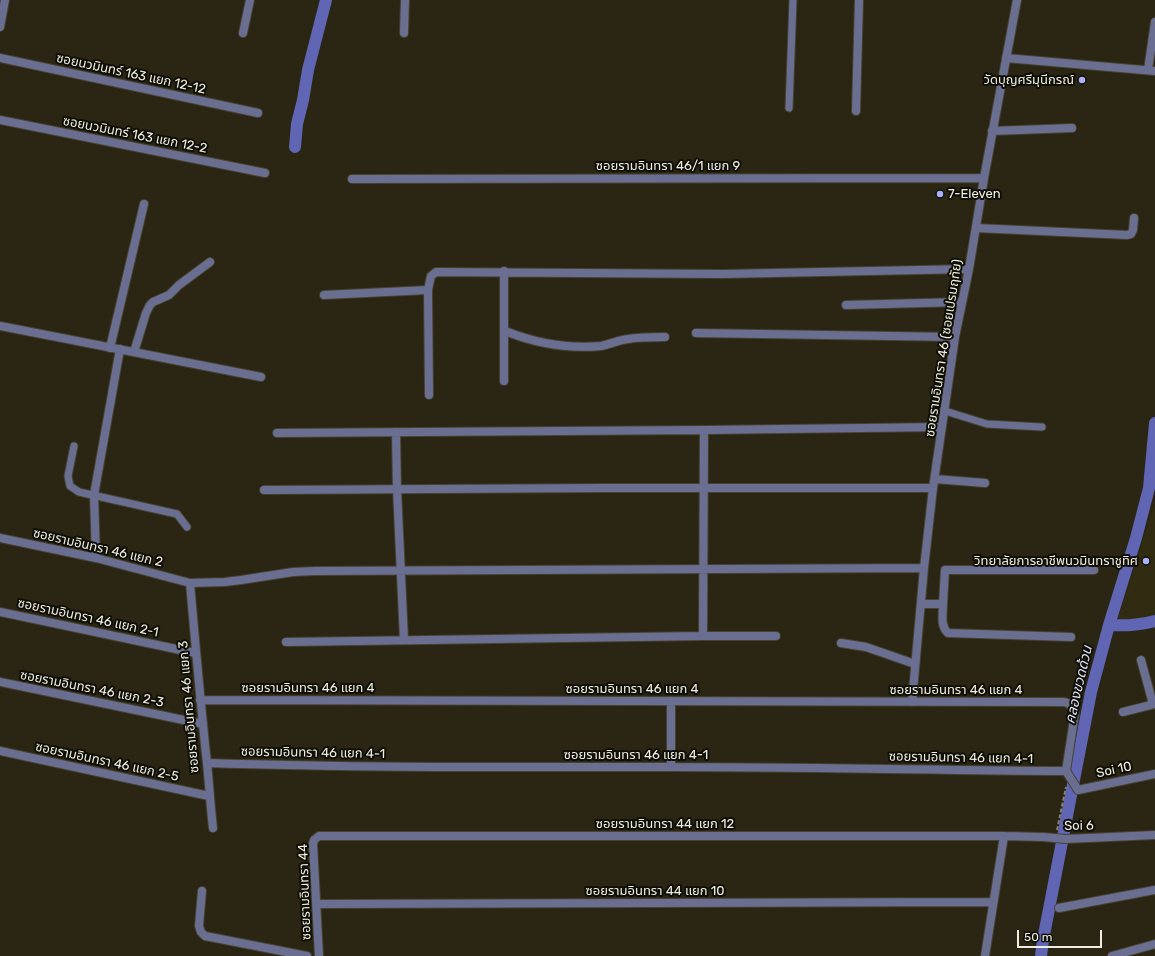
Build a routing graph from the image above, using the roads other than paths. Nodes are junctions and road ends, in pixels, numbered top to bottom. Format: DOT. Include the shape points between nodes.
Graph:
graph roads {
  1 [pos="5,0"];
  2 [pos="250,0"];
  3 [pos="405,0"];
  4 [pos="793,0"];
  5 [pos="859,0"];
  6 [pos="1017,0"];
  7 [pos="1155,22"];
  8 [pos="0,27"];
  9 [pos="243,33"];
  10 [pos="404,33"];
  11 [pos="0,58"];
  12 [pos="1006,58"];
  13 [pos="1152,70"];
  14 [pos="789,108"];
  15 [pos="856,111"];
  16 [pos="258,113"];
  17 [pos="0,120"];
  18 [pos="1072,128"];
  19 [pos="992,131"];
  20 [pos="265,173"];
  21 [pos="984,178"];
  22 [pos="352,179"];
  23 [pos="144,204"];
  24 [pos="1134,218"];
  25 [pos="976,228"];
  26 [pos="210,262"];
  27 [pos="969,269"];
  28 [pos="504,271"];
  29 [pos="428,290"];
  30 [pos="324,295"];
  31 [pos="962,302"];
  32 [pos="846,305"];
  33 [pos="0,326"];
  34 [pos="505,331"];
  35 [pos="696,333"];
  36 [pos="955,336"];
  37 [pos="665,337"];
  38 [pos="110,348"];
  39 [pos="120,349"];
  40 [pos="134,352"];
  41 [pos="261,377"];
  42 [pos="504,381"];
  43 [pos="429,395"];
  44 [pos="945,411"];
  45 [pos="942,427"];
  46 [pos="1042,428"];
  47 [pos="704,430"];
  48 [pos="396,432"];
  49 [pos="277,433"];
  50 [pos="74,446"];
  51 [pos="935,479"];
  52 [pos="985,483"];
  53 [pos="704,488"];
  54 [pos="933,488"];
  55 [pos="398,489"];
  56 [pos="264,490"];
  57 [pos="94,495"];
  58 [pos="187,527"];
  59 [pos="0,538"];
  60 [pos="96,558"];
  61 [pos="703,568"];
  62 [pos="924,568"];
  63 [pos="401,570"];
  64 [pos="1094,570"];
  65 [pos="190,583"];
  66 [pos="921,604"];
  67 [pos="943,604"];
  68 [pos="0,612"];
  69 [pos="703,636"];
  70 [pos="776,636"];
  71 [pos="1071,637"];
  72 [pos="404,640"];
  73 [pos="286,642"];
  74 [pos="841,643"];
  75 [pos="195,653"];
  76 [pos="1140,660"];
  77 [pos="915,664"];
  78 [pos="0,682"];
  79 [pos="200,700"];
  80 [pos="671,701"];
  81 [pos="912,702"];
  82 [pos="1154,704"];
  83 [pos="1123,712"];
  84 [pos="203,724"];
  85 [pos="0,751"];
  86 [pos="207,763"];
  87 [pos="671,767"];
  88 [pos="1067,773"];
  89 [pos="1155,776"];
  90 [pos="209,796"];
  91 [pos="213,828"];
  92 [pos="325,835"];
  93 [pos="1155,835"];
  94 [pos="1004,836"];
  95 [pos="1155,890"];
  96 [pos="202,891"];
  97 [pos="993,902"];
  98 [pos="317,904"];
  99 [pos="1059,908"];
  100 [pos="1155,944"];
  101 [pos="307,956"];
  102 [pos="320,956"];
  103 [pos="985,956"];
  104 [pos="1112,956"];
  1 -- 8 [label="street"];
  2 -- 9 [label="street"];
  3 -- 10 [label="street"];
  4 -- 14 [label="lane"];
  5 -- 15 [label="street"];
  6 -- 12 [label="street, ซอยรามอินทรา 46 (ซอยเปรมฤทัย)"];
  7 -- 13 [label="street"];
  11 -- 16 [label="street, ซอยนวมินทร์ 163 แยก 12-12"];
  12 -- 13 [label="street"];
  12 -- 19 [label="street, ซอยรามอินทรา 46 (ซอยเปรมฤทัย)"];
  17 -- 20 [label="street, ซอยนวมินทร์ 163 แยก 12-2"];
  18 -- 19 [label="street"];
  19 -- 21 [label="street, ซอยรามอินทรา 46 (ซอยเปรมฤทัย)"];
  21 -- 22 [label="street, ซอยรามอินทรา 46/1 แยก 9"];
  21 -- 25 [label="street, ซอยรามอินทรา 46 (ซอยเปรมฤทัย)"];
  23 -- 38 [label="street"];
  24 -- 25 [label="street" via="1133,230 1127,235"];
  25 -- 27 [label="street, ซอยรามอินทรา 46 (ซอยเปรมฤทัย)"];
  26 -- 40 [label="street" via="169,295 150,304"];
  27 -- 28 [label="street" via="723,274"];
  27 -- 31 [label="street, ซอยรามอินทรา 46 (ซอยเปรมฤทัย)"];
  28 -- 29 [label="street" via="436,272 431,276"];
  28 -- 34 [label="street"];
  29 -- 30 [label="street"];
  29 -- 43 [label="street"];
  31 -- 32 [label="street"];
  31 -- 36 [label="street, ซอยรามอินทรา 46 (ซอยเปรมฤทัย)"];
  33 -- 38 [label="street"];
  34 -- 37 [label="street" via="516,336 567,346 602,346 628,339"];
  34 -- 42 [label="street"];
  35 -- 36 [label="street"];
  36 -- 44 [label="street, ซอยรามอินทรา 46 (ซอยเปรมฤทัย)"];
  38 -- 39 [label="street"];
  39 -- 40 [label="street"];
  39 -- 57 [label="street"];
  40 -- 41 [label="street"];
  44 -- 45 [label="street, ซอยรามอินทรา 46 (ซอยเปรมฤทัย)"];
  44 -- 46 [label="lane" via="986,424"];
  45 -- 47 [label="street"];
  45 -- 51 [label="street, ซอยรามอินทรา 46 (ซอยเปรมฤทัย)"];
  47 -- 48 [label="street"];
  47 -- 53 [label="street"];
  48 -- 49 [label="street"];
  48 -- 55 [label="street"];
  50 -- 57 [label="lane" via="68,476 70,486 79,492"];
  51 -- 52 [label="street"];
  51 -- 54 [label="street, ซอยรามอินทรา 46 (ซอยเปรมฤทัย)"];
  53 -- 54 [label="street"];
  53 -- 55 [label="street"];
  53 -- 61 [label="street"];
  54 -- 62 [label="street, ซอยรามอินทรา 46 (ซอยเปรมฤทัย)"];
  55 -- 56 [label="street"];
  55 -- 63 [label="street"];
  57 -- 58 [label="lane" via="177,514"];
  57 -- 60 [label="street"];
  59 -- 60 [label="street, ซอยรามอินทรา 46 แยก 2"];
  60 -- 65 [label="street, ซอยรามอินทรา 46 แยก 2"];
  61 -- 62 [label="street, ซอยรามอินทรา 46 แยก 2"];
  61 -- 63 [label="street, ซอยรามอินทรา 46 แยก 2"];
  61 -- 69 [label="street"];
  62 -- 66 [label="street, ซอยรามอินทรา 46 (ซอยเปรมฤทัย)"];
  63 -- 65 [label="street, ซอยรามอินทรา 46 แยก 2" via="293,572 241,580"];
  63 -- 72 [label="street"];
  64 -- 67 [label="street" via="945,570"];
  65 -- 75 [label="street, ซอยรามอินทรา 46 แยก 3"];
  66 -- 67 [label="street"];
  66 -- 77 [label="street, ซอยรามอินทรา 46 (ซอยเปรมฤทัย)"];
  67 -- 71 [label="street" via="943,625 948,633"];
  68 -- 75 [label="street, ซอยรามอินทรา 46 แยก 2-1"];
  69 -- 70 [label="street"];
  69 -- 72 [label="street"];
  72 -- 73 [label="street"];
  74 -- 77 [label="street" via="866,647"];
  75 -- 79 [label="street, ซอยรามอินทรา 46 แยก 3"];
  76 -- 82 [label="street"];
  77 -- 81 [label="street, ซอยรามอินทรา 46 (ซอยเปรมฤทัย)"];
  78 -- 84 [label="street, ซอยรามอินทรา 46 แยก 2-3"];
  79 -- 80 [label="street, ซอยรามอินทรา 46 แยก 4"];
  79 -- 84 [label="street, ซอยรามอินทรา 46 แยก 3"];
  80 -- 81 [label="street, ซอยรามอินทรา 46 แยก 4"];
  80 -- 87 [label="street"];
  81 -- 88 [label="street, ซอยรามอินทรา 46 แยก 4" via="1064,702 1071,705 1074,713"];
  82 -- 83 [label="street"];
  84 -- 86 [label="street, ซอยรามอินทรา 46 แยก 3"];
  85 -- 90 [label="street, ซอยรามอินทรา 46 แยก 2-5"];
  86 -- 87 [label="street, ซอยรามอินทรา 46 แยก 4-1" via="516,768"];
  86 -- 90 [label="street, ซอยรามอินทรา 46 แยก 3"];
  87 -- 88 [label="street, ซอยรามอินทรา 46 แยก 4-1"];
  88 -- 89 [label="street, Soi 10" via="1078,790"];
  90 -- 91 [label="street, ซอยรามอินทรา 46 แยก 3"];
  92 -- 94 [label="street, ซอยรามอินทรา 44 แยก 12"];
  92 -- 98 [label="street, ซอยรามอินทรา 44" via="316,837 313,844"];
  93 -- 94 [label="street, Soi 6" via="1066,839"];
  94 -- 97 [label="street"];
  95 -- 99 [label="street"];
  96 -- 101 [label="street" via="199,926 205,936"];
  97 -- 98 [label="street, ซอยรามอินทรา 44 แยก 10"];
  97 -- 103 [label="street"];
  98 -- 102 [label="street, ซอยรามอินทรา 44"];
  100 -- 104 [label="street"];
}
